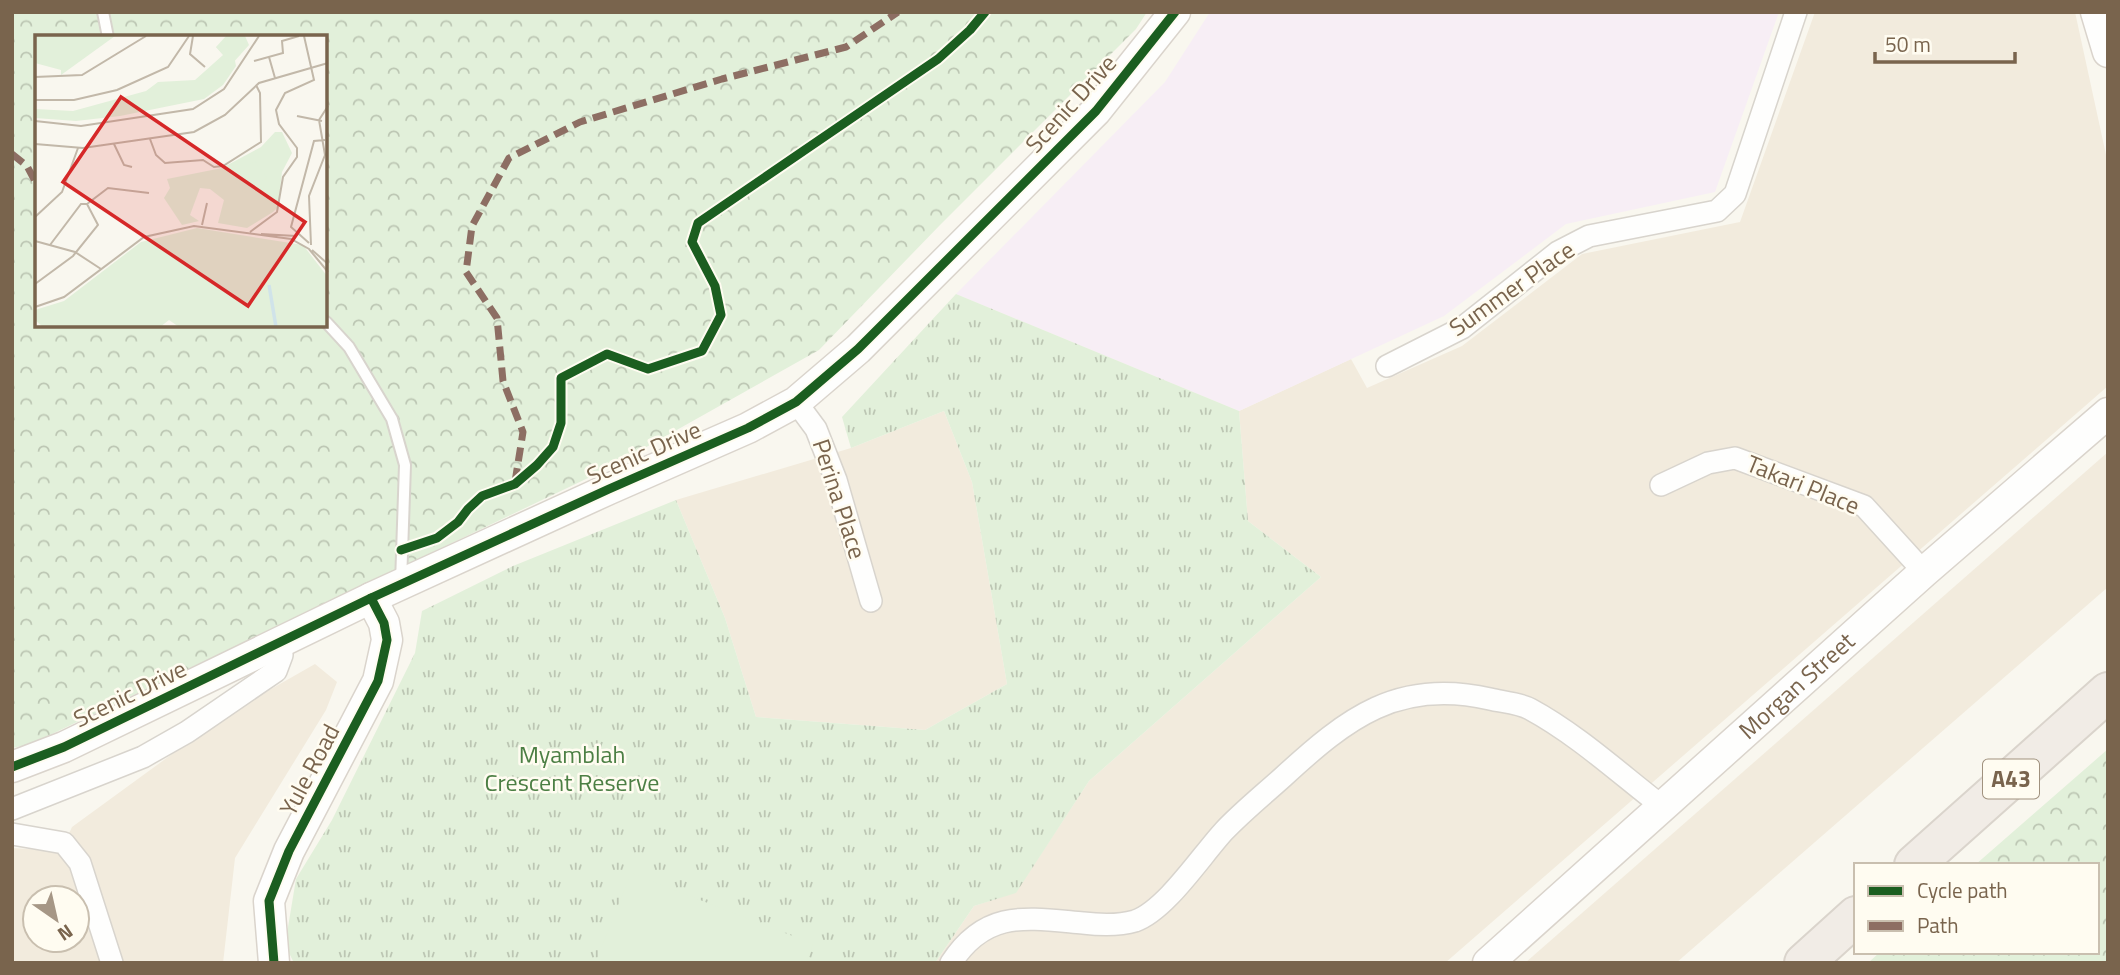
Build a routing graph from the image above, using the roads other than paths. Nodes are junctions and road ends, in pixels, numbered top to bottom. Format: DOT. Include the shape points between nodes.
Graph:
graph roads {
  1 [pos="103,12"];
  2 [pos="1175,12"];
  3 [pos="1796,12"];
  4 [pos="2096,12"];
  5 [pos="108,35"];
  6 [pos="2108,52"];
  7 [pos="327,323"];
  8 [pos="1387,366"];
  9 [pos="796,401"];
  10 [pos="2108,413"];
  11 [pos="1661,485"];
  12 [pos="1924,572"];
  13 [pos="401,585"];
  14 [pos="372,598"];
  15 [pos="871,601"];
  16 [pos="281,642"];
  17 [pos="2108,692"];
  18 [pos="12,767"];
  19 [pos="1663,807"];
  20 [pos="12,809"];
  21 [pos="12,834"];
  22 [pos="1916,863"];
  23 [pos="1854,918"];
  24 [pos="112,963"];
  25 [pos="274,963"];
  26 [pos="951,963"];
  27 [pos="1488,963"];
  28 [pos="1804,963"];
  1 -- 5 [label="lane"];
  2 -- 9 [label="main road, Scenic Drive" via="1096,111 858,349"];
  3 -- 8 [label="street, Summer Place" via="1735,194 1717,211 1589,236 1558,252 1462,328"];
  4 -- 6 [label="main road"];
  7 -- 13 [label="lane" via="349,346 392,419 405,465"];
  9 -- 13 [label="main road, Scenic Drive" via="748,428"];
  9 -- 15 [label="street, Perina Place" via="816,429 836,480"];
  10 -- 12 [label="main road, Morgan Street"];
  11 -- 12 [label="street, Takari Place" via="1708,463 1734,458 1864,506"];
  12 -- 19 [label="main road, Morgan Street"];
  13 -- 14 [label="main road, Scenic Drive"];
  14 -- 16 [label="main road, Scenic Drive"];
  14 -- 25 [label="main road, Yule Road" via="387,640 378,681 289,851 269,901"];
  16 -- 18 [label="main road, Scenic Drive" via="64,747"];
  16 -- 20 [label="street" via="276,671 187,732 143,757"];
  17 -- 22 [label="highway, A43"];
  19 -- 26 [label="street" via="1528,708 1460,692 1417,694 1373,708 1323,740 1230,825 1161,905 1136,920 1108,926 1010,919 963,945"];
  19 -- 27 [label="main road, Morgan Street"];
  21 -- 24 [label="street" via="64,843 79,863"];
  23 -- 28 [label="highway"];
}
